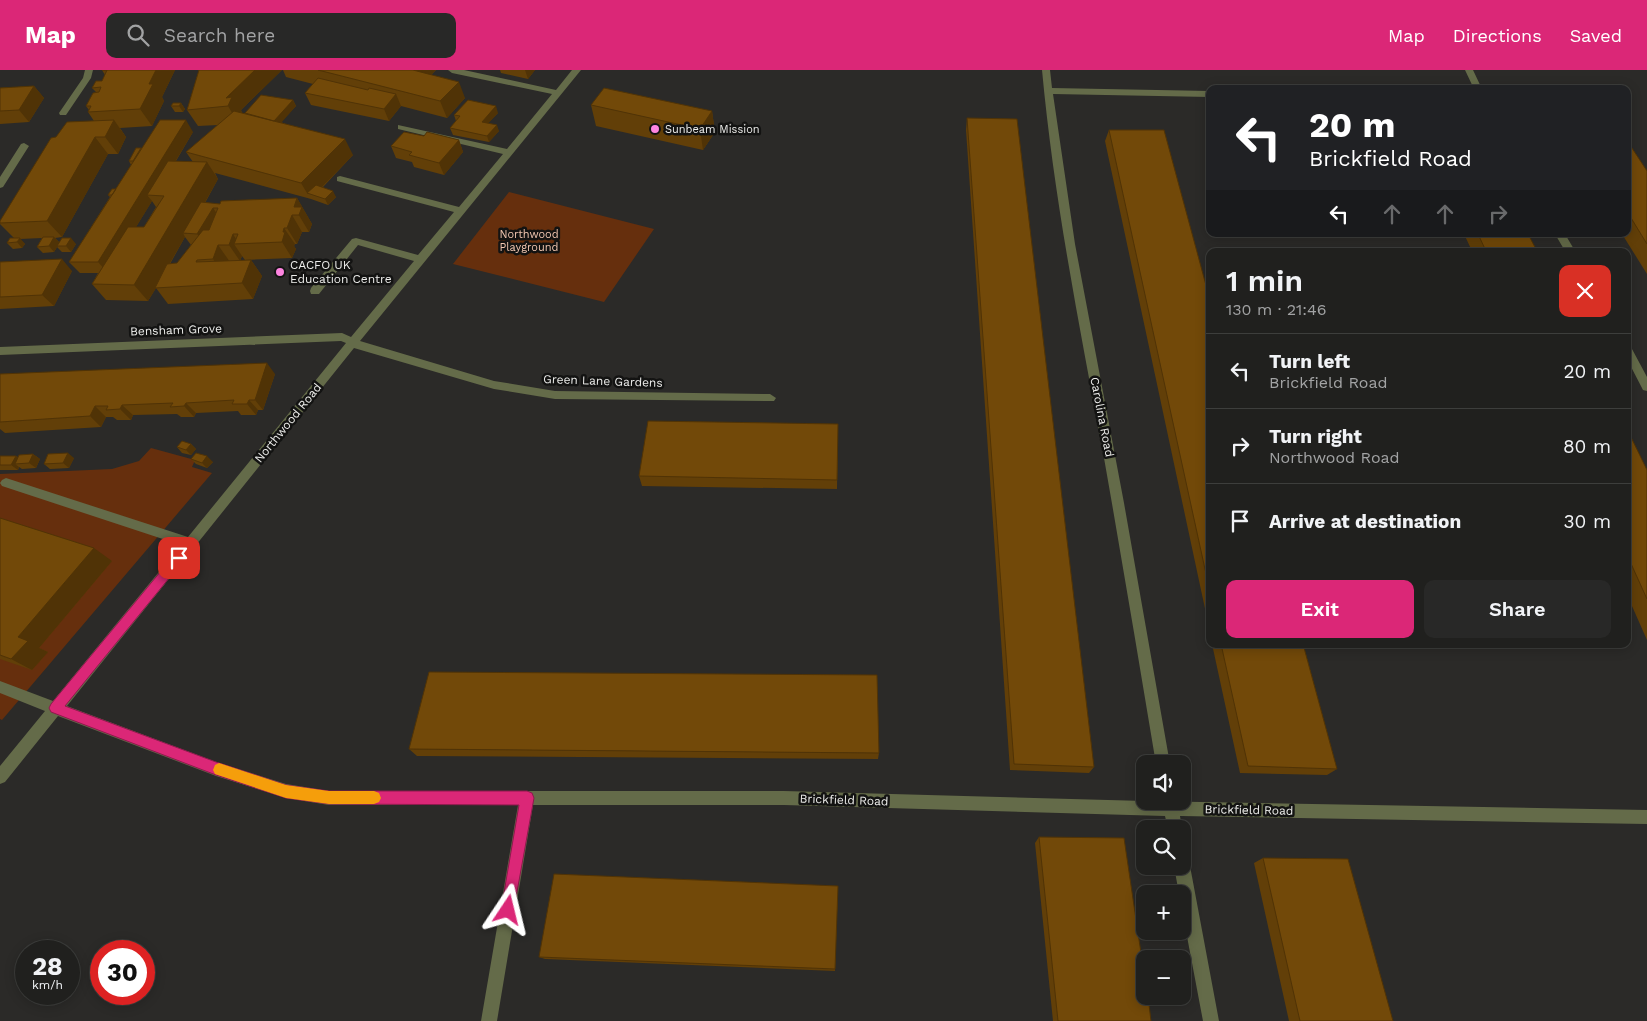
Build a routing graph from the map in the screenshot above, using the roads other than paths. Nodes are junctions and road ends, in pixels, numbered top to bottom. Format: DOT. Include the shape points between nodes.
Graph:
graph roads {
  1 [pos="89,70"];
  2 [pos="452,70"];
  3 [pos="576,70"];
  4 [pos="1046,70"];
  5 [pos="1469,70"];
  6 [pos="1476,85"];
  7 [pos="1048,91"];
  8 [pos="558,93"];
  9 [pos="1206,94"];
  10 [pos="63,113"];
  11 [pos="401,127"];
  12 [pos="24,146"];
  13 [pos="508,152"];
  14 [pos="340,179"];
  15 [pos="0,185"];
  16 [pos="461,211"];
  17 [pos="1562,237"];
  18 [pos="1568,248"];
  19 [pos="422,260"];
  20 [pos="315,291"];
  21 [pos="352,343"];
  22 [pos="0,350"];
  23 [pos="1631,358"];
  24 [pos="1647,387"];
  25 [pos="770,398"];
  26 [pos="6,483"];
  27 [pos="191,543"];
  28 [pos="0,687"];
  29 [pos="56,708"];
  30 [pos="1161,755"];
  31 [pos="0,777"];
  32 [pos="527,798"];
  33 [pos="1136,804"];
  34 [pos="1191,806"];
  35 [pos="1647,817"];
  36 [pos="1184,875"];
  37 [pos="489,1021"];
  38 [pos="1211,1021"];
  1 -- 10 [label="street"];
  2 -- 8 [label="street"];
  3 -- 8 [label="street, Northwood Road"];
  4 -- 7 [label="street, Carolina Road"];
  5 -- 6 [label="street"];
  7 -- 9 [label="street"];
  7 -- 30 [label="street, Carolina Road" via="1052,140 1074,273"];
  8 -- 13 [label="street, Northwood Road"];
  11 -- 13 [label="street"];
  12 -- 15 [label="street"];
  13 -- 16 [label="street, Northwood Road"];
  14 -- 16 [label="street"];
  16 -- 19 [label="street, Northwood Road"];
  17 -- 18 [label="street"];
  19 -- 20 [label="street" via="356,241"];
  19 -- 21 [label="street, Northwood Road"];
  21 -- 22 [label="street, Bensham Grove" via="342,337"];
  21 -- 25 [label="street, Green Lane Gardens" via="494,385 555,395"];
  21 -- 27 [label="street, Northwood Road"];
  23 -- 24 [label="street"];
  26 -- 27 [label="street"];
  27 -- 29 [label="street, Northwood Road"];
  28 -- 29 [label="street, Brickfield Road"];
  29 -- 31 [label="street, Northwood Road"];
  29 -- 32 [label="street, Brickfield Road" via="216,769 286,791 329,798"];
  32 -- 33 [label="street, Brickfield Road" via="784,798"];
  32 -- 37 [label="street"];
  34 -- 35 [label="street, Brickfield Road"];
  36 -- 38 [label="street"];
}
